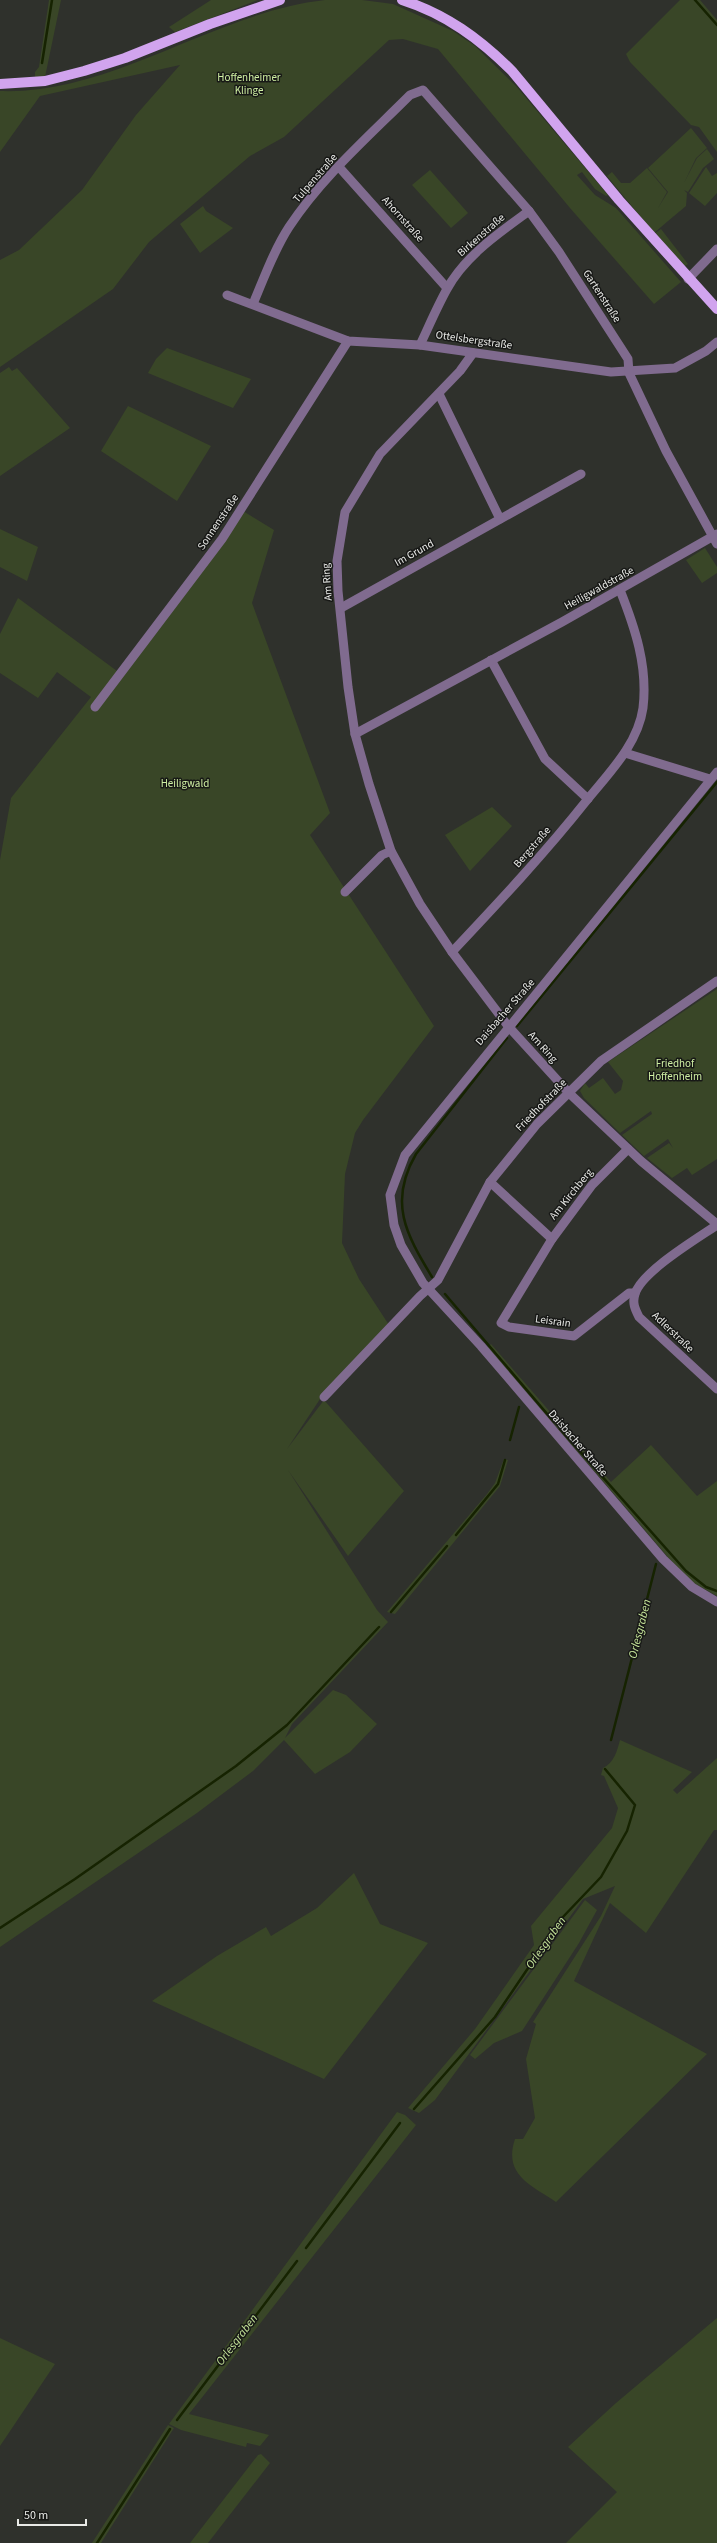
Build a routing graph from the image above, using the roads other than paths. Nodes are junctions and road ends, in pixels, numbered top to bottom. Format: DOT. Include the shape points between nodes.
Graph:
graph roads {
  1 [pos="280,0"];
  2 [pos="402,0"];
  3 [pos="0,84"];
  4 [pos="422,90"];
  5 [pos="339,167"];
  6 [pos="529,210"];
  7 [pos="717,249"];
  8 [pos="688,279"];
  9 [pos="447,288"];
  10 [pos="227,295"];
  11 [pos="253,304"];
  12 [pos="717,309"];
  13 [pos="348,341"];
  14 [pos="717,342"];
  15 [pos="420,345"];
  16 [pos="473,353"];
  17 [pos="629,373"];
  18 [pos="439,394"];
  19 [pos="581,474"];
  20 [pos="500,519"];
  21 [pos="716,538"];
  22 [pos="620,590"];
  23 [pos="341,608"];
  24 [pos="491,660"];
  25 [pos="95,707"];
  26 [pos="355,734"];
  27 [pos="625,753"];
  28 [pos="717,772"];
  29 [pos="710,779"];
  30 [pos="588,799"];
  31 [pos="391,851"];
  32 [pos="345,892"];
  33 [pos="452,952"];
  34 [pos="717,981"];
  35 [pos="508,1026"];
  36 [pos="569,1093"];
  37 [pos="628,1149"];
  38 [pos="490,1182"];
  39 [pos="717,1224"];
  40 [pos="552,1239"];
  41 [pos="430,1289"];
  42 [pos="635,1293"];
  43 [pos="501,1323"];
  44 [pos="717,1389"];
  45 [pos="324,1398"];
  46 [pos="717,1602"];
  1 -- 3 [label="main road" via="84,71 45,81"];
  2 -- 8 [label="main road" via="423,6 442,16 493,51"];
  4 -- 5 [label="street, Tulpenstraße" via="410,95"];
  4 -- 6 [label="street, Gartenstraße"];
  5 -- 9 [label="street, Ahornstraße"];
  5 -- 11 [label="street, Tulpenstraße" via="311,197 289,228 268,267"];
  6 -- 9 [label="street, Birkenstraße" via="466,263"];
  6 -- 17 [label="street, Gartenstraße" via="628,359"];
  7 -- 8 [label="street"];
  8 -- 12 [label="main road"];
  9 -- 15 [label="street, Birkenstraße"];
  10 -- 11 [label="street, Ottelsbergstraße"];
  11 -- 13 [label="street, Ottelsbergstraße"];
  13 -- 15 [label="street, Ottelsbergstraße"];
  13 -- 25 [label="street, Sonnenstraße" via="222,539"];
  14 -- 17 [label="street, Ottelsbergstraße" via="700,355 675,368"];
  15 -- 16 [label="street, Ottelsbergstraße"];
  16 -- 17 [label="street, Ottelsbergstraße"];
  16 -- 18 [label="street, Am Ring"];
  17 -- 21 [label="street, Gartenstraße" via="666,451"];
  18 -- 20 [label="street"];
  18 -- 23 [label="street, Am Ring" via="380,454 345,512 337,561"];
  19 -- 20 [label="street, Im Grund"];
  20 -- 23 [label="street, Im Grund"];
  21 -- 22 [label="street, Heiligwaldstraße"];
  22 -- 24 [label="street, Heiligwaldstraße"];
  22 -- 27 [label="street, Bergstraße" via="637,632 643,671 643,708 636,731"];
  23 -- 26 [label="street, Am Ring"];
  24 -- 26 [label="street, Heiligwaldstraße"];
  24 -- 30 [label="street" via="545,759"];
  26 -- 31 [label="street, Am Ring"];
  27 -- 29 [label="street"];
  27 -- 30 [label="street, Bergstraße"];
  28 -- 29 [label="street, Daisbacher Straße"];
  29 -- 35 [label="street, Daisbacher Straße" via="524,1010"];
  30 -- 33 [label="street, Bergstraße" via="544,854"];
  31 -- 32 [label="street" via="382,855"];
  31 -- 33 [label="street, Am Ring" via="420,904"];
  33 -- 35 [label="street, Am Ring"];
  34 -- 36 [label="street, Friedhofstraße" via="601,1061"];
  35 -- 36 [label="street, Am Ring"];
  35 -- 41 [label="street, Daisbacher Straße" via="405,1154 395,1176 390,1195 394,1225 401,1245"];
  36 -- 37 [label="street, Am Ring"];
  36 -- 38 [label="street, Friedhofstraße" via="537,1124"];
  37 -- 39 [label="street, Am Ring"];
  37 -- 40 [label="street, Am Kirchberg" via="592,1185"];
  38 -- 40 [label="street, Am Kirchberg"];
  38 -- 41 [label="street, Friedhofstraße" via="438,1280"];
  39 -- 42 [label="street" via="681,1248 641,1282"];
  40 -- 43 [label="street, Am Kirchberg"];
  41 -- 45 [label="street" via="420,1296"];
  41 -- 46 [label="street, Daisbacher Straße" via="663,1559 692,1587"];
  42 -- 43 [label="street, Leisrain" via="629,1293 574,1336 509,1327"];
  42 -- 44 [label="street, Adlerstraße" via="634,1306 639,1317"];
}
